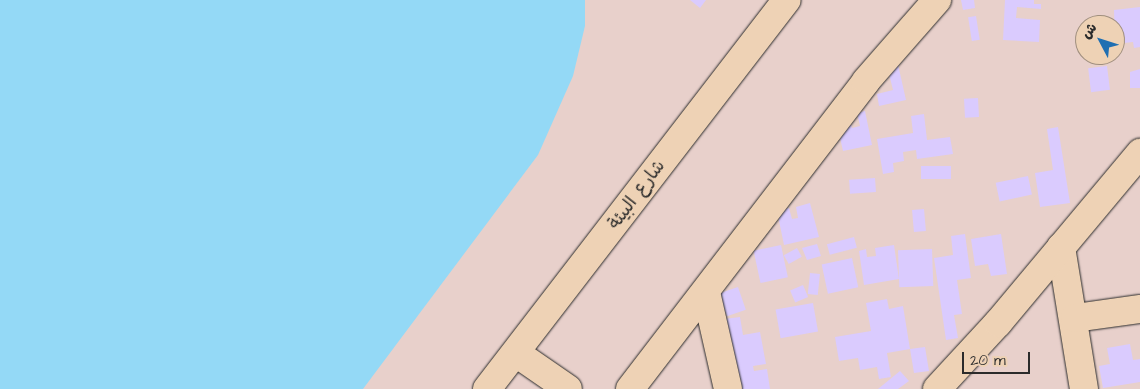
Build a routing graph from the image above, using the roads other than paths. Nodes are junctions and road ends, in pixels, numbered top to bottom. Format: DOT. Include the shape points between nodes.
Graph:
graph roads {
  1 [pos="787,0"];
  2 [pos="936,0"];
  3 [pos="1140,153"];
  4 [pos="1061,247"];
  5 [pos="706,292"];
  6 [pos="1140,309"];
  7 [pos="1075,318"];
  8 [pos="516,353"];
  9 [pos="487,389"];
  10 [pos="568,389"];
  11 [pos="630,389"];
  12 [pos="728,389"];
  13 [pos="937,389"];
  14 [pos="1084,389"];
  1 -- 8 [label="street, شارع البيئة"];
  2 -- 5 [label="street" via="854,97"];
  3 -- 4 [label="street"];
  4 -- 7 [label="street"];
  4 -- 13 [label="street" via="998,323"];
  5 -- 11 [label="street"];
  5 -- 12 [label="street"];
  6 -- 7 [label="street"];
  7 -- 14 [label="street"];
  8 -- 9 [label="street, شارع البيئة"];
  8 -- 10 [label="street"];
}
